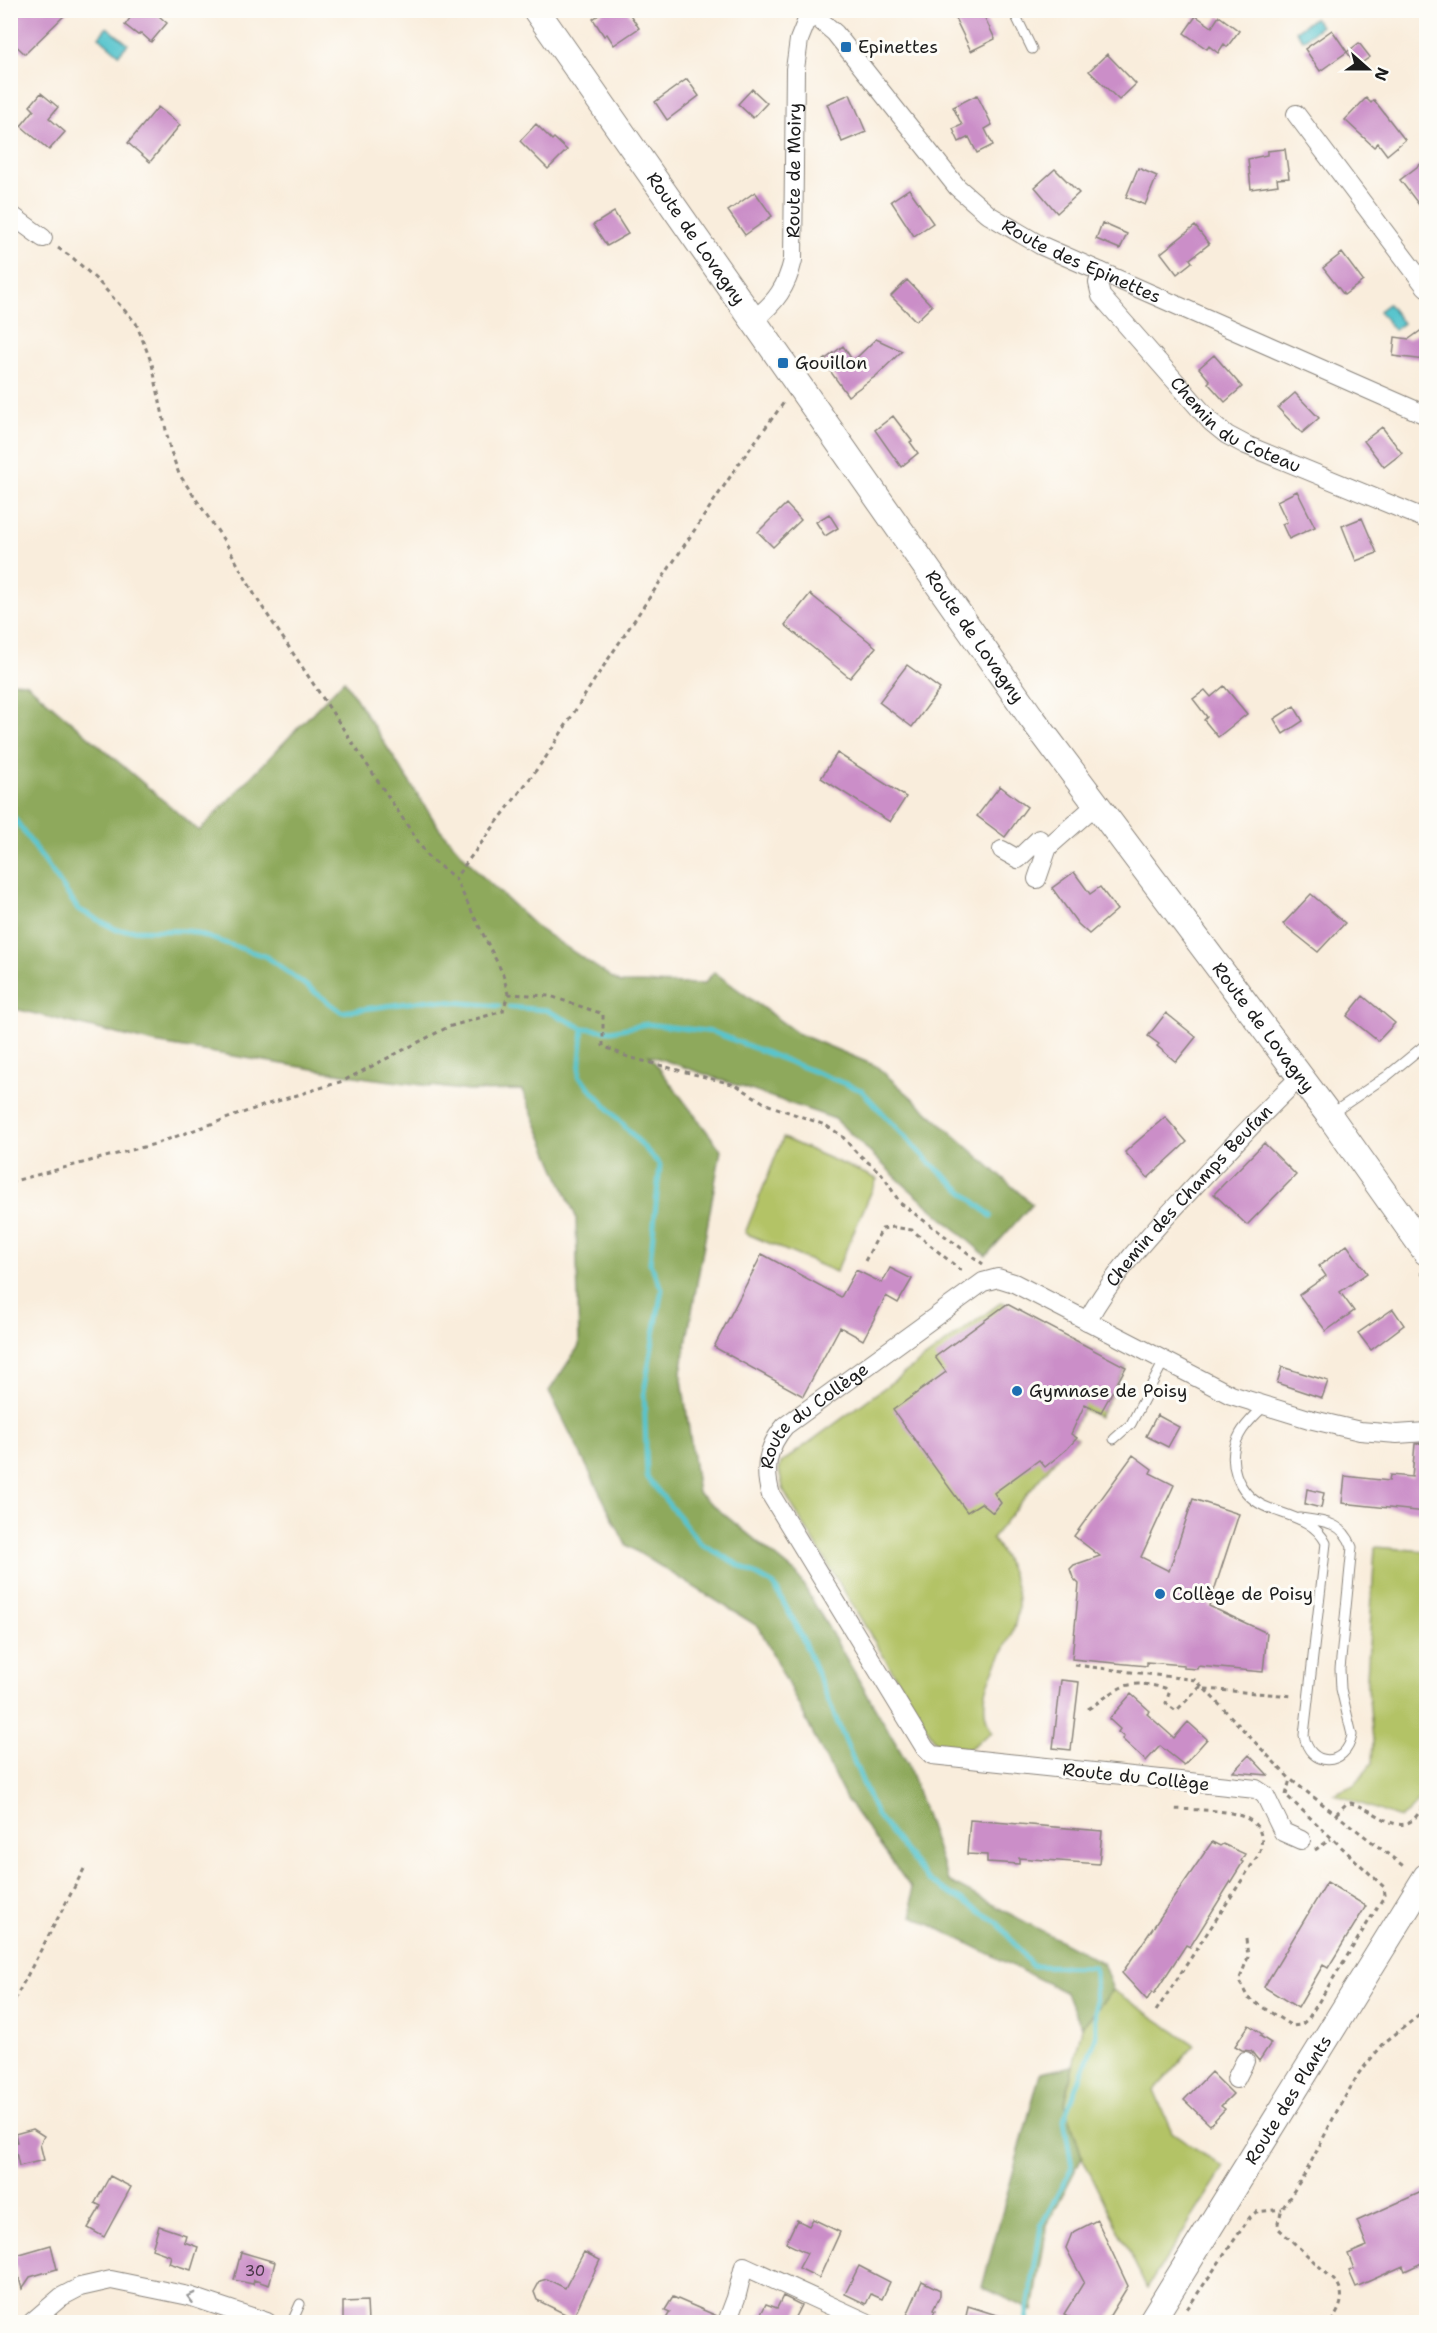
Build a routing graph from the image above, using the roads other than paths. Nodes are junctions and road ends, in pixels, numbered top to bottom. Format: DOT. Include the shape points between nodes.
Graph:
graph roads {
  1 [pos="536,10"];
  2 [pos="1013,10"];
  3 [pos="810,11"];
  4 [pos="1032,49"];
  5 [pos="1296,114"];
  6 [pos="10,214"];
  7 [pos="43,238"];
  8 [pos="1101,272"];
  9 [pos="1426,287"];
  10 [pos="754,319"];
  11 [pos="1426,415"];
  12 [pos="1426,519"];
  13 [pos="1097,804"];
  14 [pos="1048,847"];
  15 [pos="1002,850"];
  16 [pos="1037,879"];
  17 [pos="1426,1044"];
  18 [pos="1300,1077"];
  19 [pos="1329,1115"];
  20 [pos="1426,1252"];
  21 [pos="1087,1321"];
  22 [pos="1164,1361"];
  23 [pos="1264,1406"];
  24 [pos="1426,1431"];
  25 [pos="1114,1439"];
  26 [pos="1300,1518"];
  27 [pos="1308,1845"];
  28 [pos="1417,1873"];
  29 [pos="1245,2061"];
  30 [pos="1236,2079"];
  31 [pos="300,2304"];
  32 [pos="32,2322"];
  33 [pos="267,2322"];
  34 [pos="292,2322"];
  35 [pos="727,2322"];
  36 [pos="866,2322"];
  37 [pos="1151,2322"];
  1 -- 10 [label="main road, Route de Lovagny"];
  2 -- 4 [label="lane"];
  3 -- 8 [label="street, Route des Epinettes" via="835,33 943,171 973,201 1022,237"];
  3 -- 10 [label="street, Route de Moiry" via="799,40 795,69 793,260 781,293"];
  5 -- 9 [label="street"];
  6 -- 7 [label="street"];
  8 -- 11 [label="street, Route des Epinettes"];
  8 -- 12 [label="street, Chemin du Coteau" via="1101,296 1219,429 1246,445"];
  10 -- 13 [label="main road, Route de Lovagny" via="1025,708"];
  13 -- 14 [label="street"];
  13 -- 18 [label="main road, Route de Lovagny"];
  14 -- 15 [label="street" via="1039,839 1018,859"];
  14 -- 16 [label="street"];
  17 -- 19 [label="lane"];
  18 -- 19 [label="main road, Route de Lovagny"];
  18 -- 21 [label="street, Chemin des Champs Beufan" via="1133,1253"];
  19 -- 20 [label="main road, Route de Lovagny"];
  21 -- 22 [label="street"];
  21 -- 27 [label="street, Route du Collège" via="1014,1282 1002,1278 986,1282 785,1426 766,1465 768,1485 932,1755 1256,1789 1264,1795 1283,1832"];
  22 -- 23 [label="street"];
  22 -- 25 [label="lane" via="1131,1424"];
  23 -- 24 [label="street" via="1360,1431"];
  23 -- 26 [label="lane" via="1236,1443 1235,1473 1254,1500"];
  26 -- 26 [label="lane" via="1326,1543 1304,1735 1308,1749 1326,1760 1347,1750 1352,1735 1340,1670 1352,1547 1338,1526"];
  28 -- 37 [label="main road, Route des Plants"];
  29 -- 30 [label="street"];
  31 -- 34 [label="lane"];
  33 -- 32 [label="street, one-way" via="189,2296 111,2280 80,2287 61,2297"];
  35 -- 36 [label="street" via="744,2266"];
}
